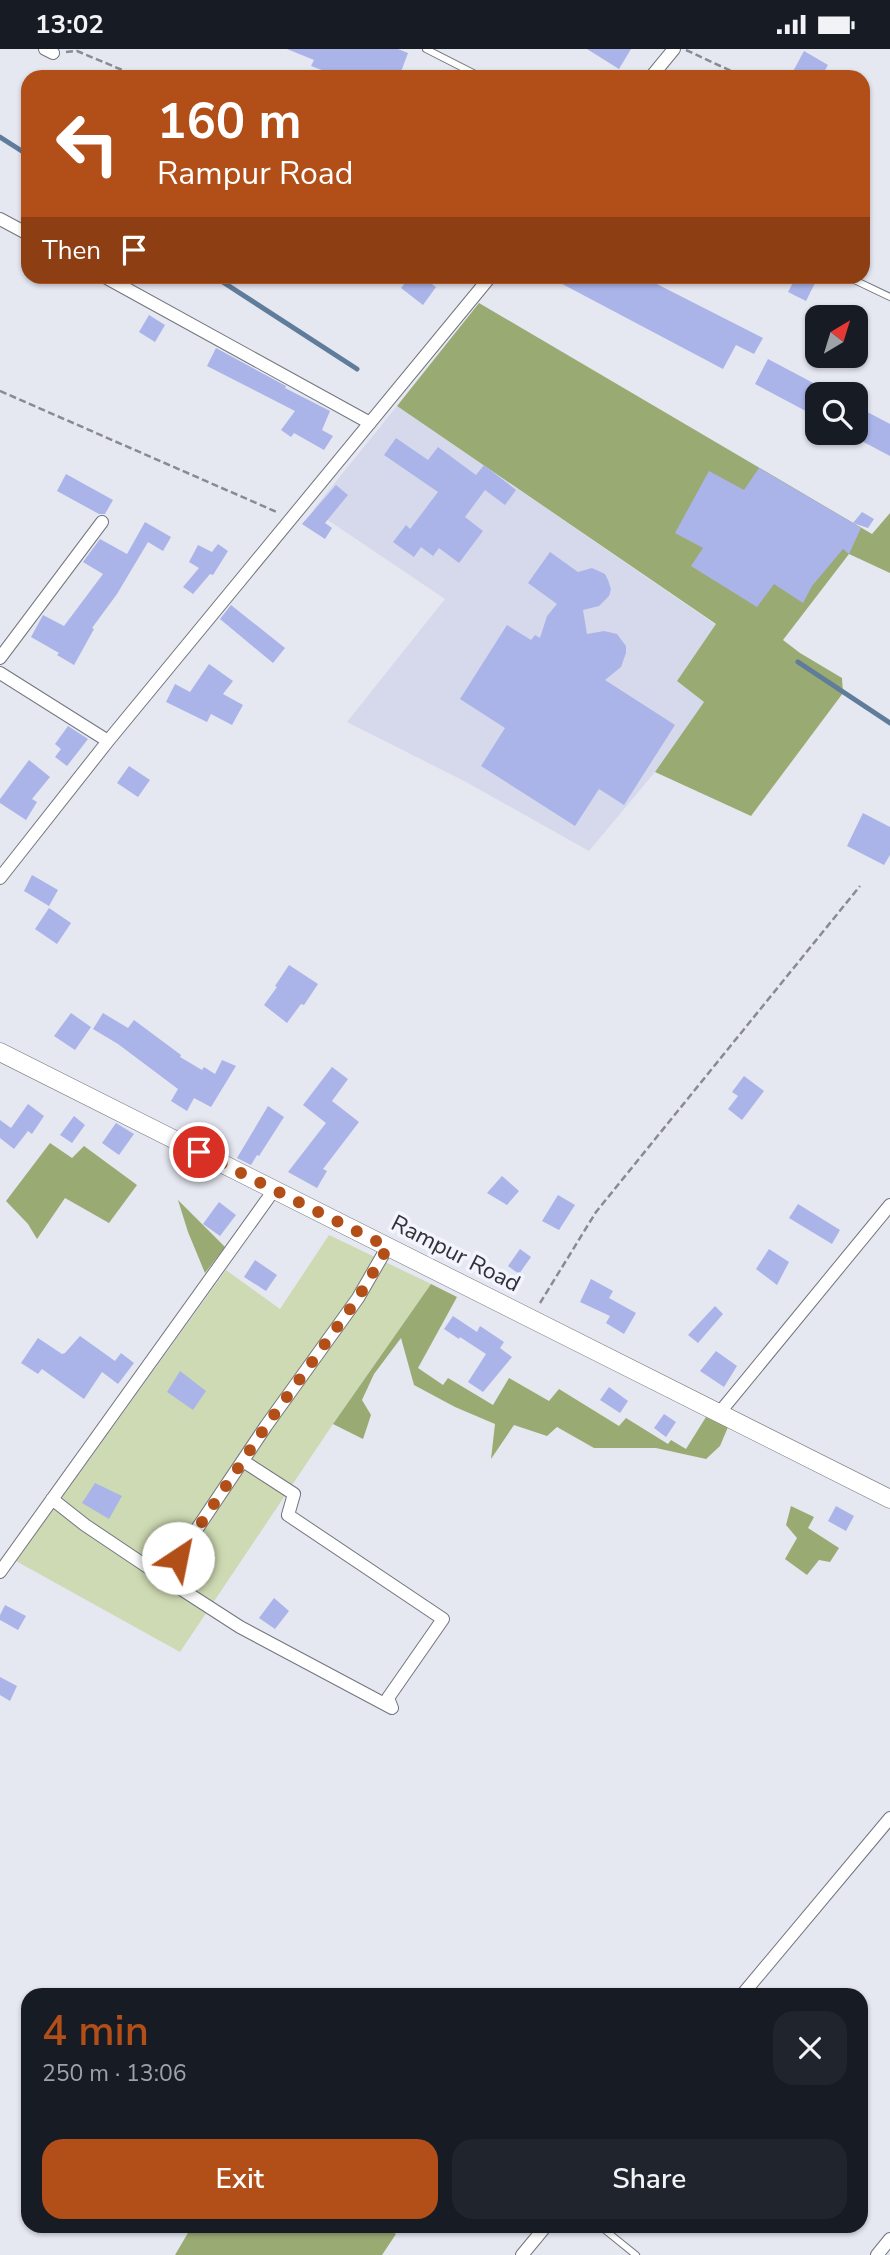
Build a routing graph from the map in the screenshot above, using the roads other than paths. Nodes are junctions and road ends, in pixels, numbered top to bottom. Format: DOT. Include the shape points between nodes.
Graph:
graph roads {
  1 [pos="426,49"];
  2 [pos="674,49"];
  3 [pos="467,70"];
  4 [pos="657,70"];
  5 [pos="0,219"];
  6 [pos="21,230"];
  7 [pos="118,284"];
  8 [pos="484,284"];
  9 [pos="863,284"];
  10 [pos="890,297"];
  11 [pos="370,423"];
  12 [pos="102,522"];
  13 [pos="0,658"];
  14 [pos="0,673"];
  15 [pos="108,741"];
  16 [pos="0,878"];
  17 [pos="0,1052"];
  18 [pos="274,1189"];
  19 [pos="890,1205"];
  20 [pos="388,1247"];
  21 [pos="720,1412"];
  22 [pos="243,1461"];
  23 [pos="52,1499"];
  24 [pos="890,1499"];
  25 [pos="0,1572"];
  26 [pos="164,1578"];
  27 [pos="890,1818"];
  28 [pos="748,1988"];
  29 [pos="540,2233"];
  30 [pos="609,2233"];
  31 [pos="890,2239"];
  32 [pos="522,2255"];
  33 [pos="636,2255"];
  34 [pos="877,2255"];
  1 -- 3 [label="lane"];
  2 -- 4 [label="street"];
  5 -- 6 [label="street"];
  7 -- 11 [label="street"];
  8 -- 11 [label="street"];
  9 -- 10 [label="lane"];
  11 -- 15 [label="street"];
  12 -- 13 [label="street"];
  14 -- 15 [label="street"];
  15 -- 16 [label="street"];
  17 -- 18 [label="main road, Rampur Road"];
  18 -- 20 [label="main road, Rampur Road"];
  18 -- 23 [label="street"];
  19 -- 21 [label="street"];
  20 -- 21 [label="main road, Rampur Road"];
  20 -- 22 [label="street" via="358,1298"];
  21 -- 24 [label="main road, Rampur Road"];
  22 -- 26 [label="street"];
  22 -- 26 [label="street" via="294,1494 288,1515 443,1619 388,1698 392,1708 240,1627"];
  23 -- 25 [label="street"];
  23 -- 26 [label="street"];
  27 -- 28 [label="street"];
  29 -- 32 [label="street"];
  30 -- 33 [label="lane"];
  31 -- 34 [label="street"];
}
